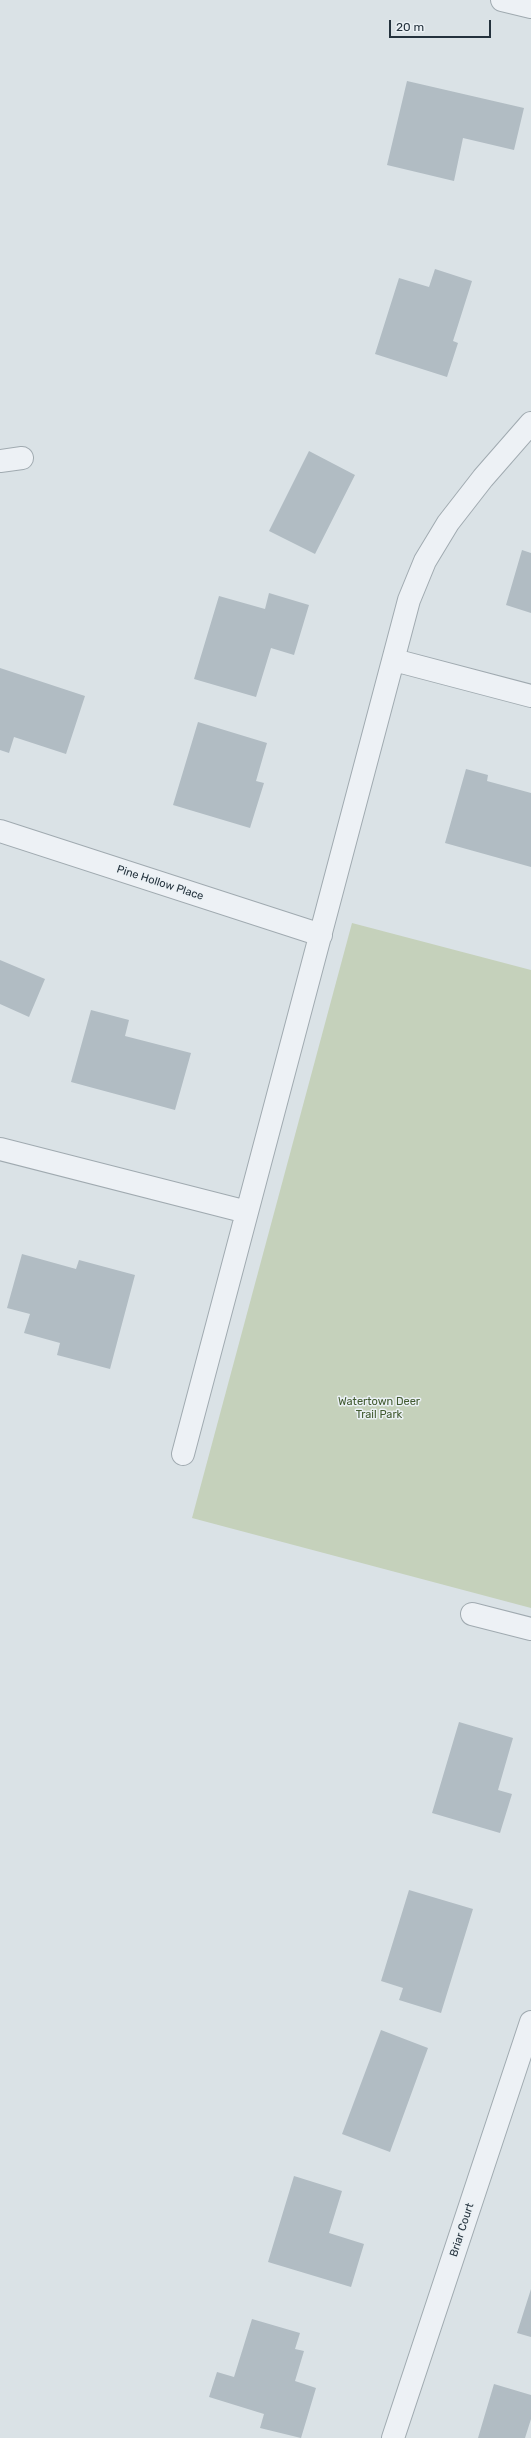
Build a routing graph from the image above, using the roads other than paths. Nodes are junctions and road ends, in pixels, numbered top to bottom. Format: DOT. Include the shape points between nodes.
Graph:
graph roads {
  1 [pos="502,0"];
  2 [pos="531,7"];
  3 [pos="531,423"];
  4 [pos="22,458"];
  5 [pos="0,461"];
  6 [pos="394,660"];
  7 [pos="531,696"];
  8 [pos="0,831"];
  9 [pos="321,935"];
  10 [pos="0,1149"];
  11 [pos="247,1212"];
  12 [pos="183,1454"];
  13 [pos="472,1614"];
  14 [pos="531,1629"];
  15 [pos="531,2022"];
  16 [pos="393,2438"];
  1 -- 2 [label="street"];
  3 -- 6 [label="street" via="448,523 425,561 409,600"];
  4 -- 5 [label="street"];
  6 -- 7 [label="street"];
  6 -- 9 [label="street"];
  8 -- 9 [label="street, Pine Hollow Place"];
  9 -- 11 [label="street"];
  10 -- 11 [label="street"];
  11 -- 12 [label="street"];
  13 -- 14 [label="street"];
  15 -- 16 [label="street, Briar Court"];
}
